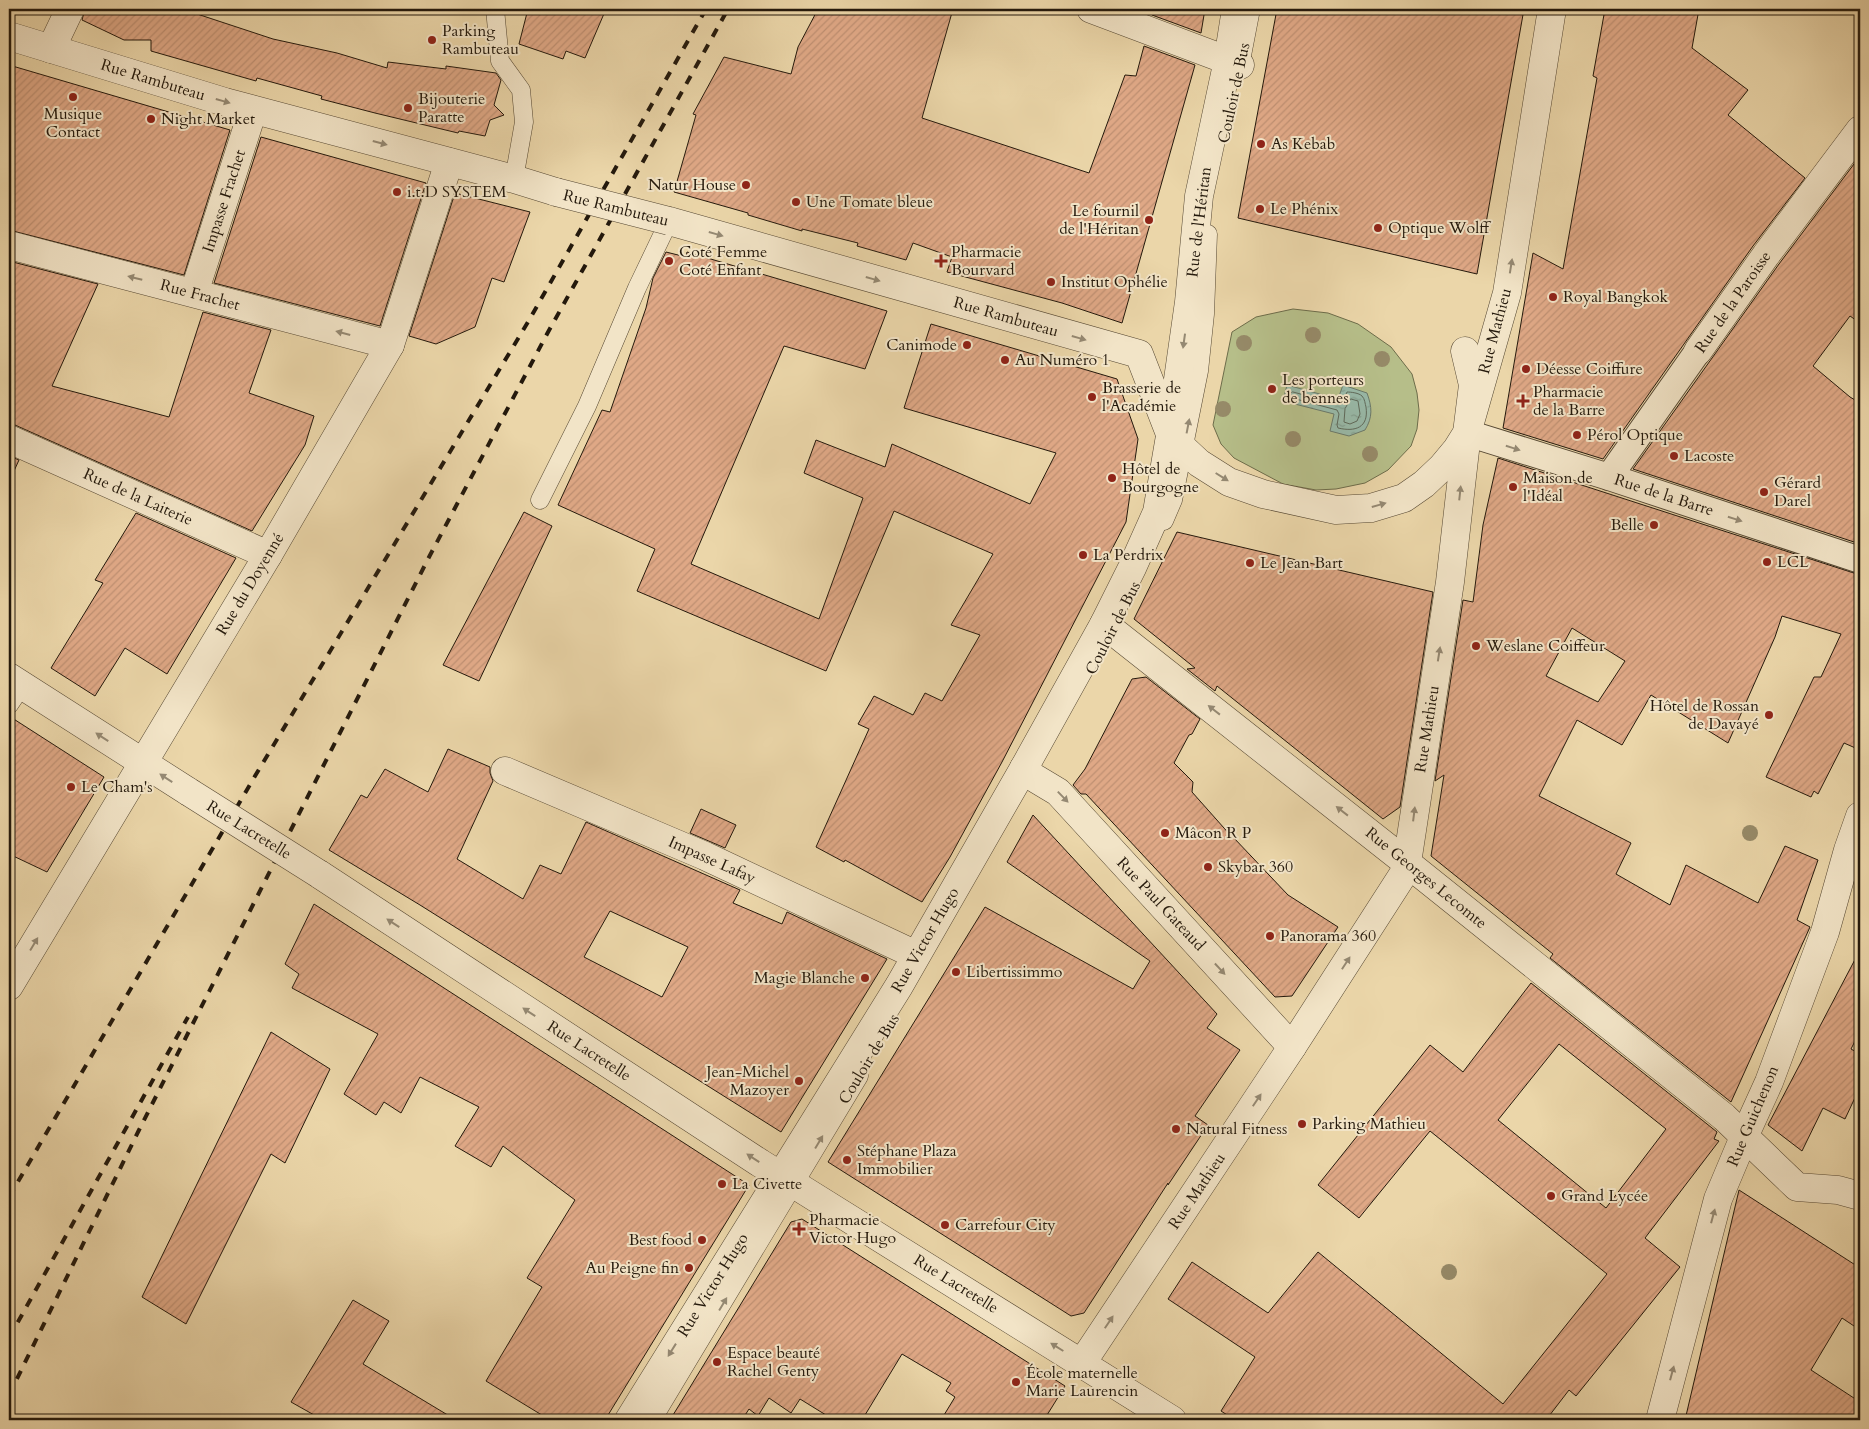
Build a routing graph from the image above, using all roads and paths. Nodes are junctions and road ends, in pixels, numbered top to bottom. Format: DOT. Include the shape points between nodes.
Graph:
graph roads {
  1 [pos="70,9"];
  2 [pos="495,9"];
  3 [pos="1091,9"];
  4 [pos="1236,9"];
  5 [pos="1251,9"];
  6 [pos="1552,9"];
  7 [pos="9,36"];
  8 [pos="51,49"];
  9 [pos="1234,62"];
  10 [pos="253,110"];
  11 [pos="1860,130"];
  12 [pos="449,162"];
  13 [pos="514,179"];
  14 [pos="669,221"];
  15 [pos="9,245"];
  16 [pos="194,293"];
  17 [pos="390,345"];
  18 [pos="1465,351"];
  19 [pos="1698,351"];
  20 [pos="1467,433"];
  21 [pos="9,439"];
  22 [pos="1177,442"];
  23 [pos="1609,477"];
  24 [pos="540,500"];
  25 [pos="268,555"];
  26 [pos="1860,560"];
  27 [pos="1109,628"];
  28 [pos="13,689"];
  29 [pos="143,763"];
  30 [pos="505,771"];
  31 [pos="1028,772"];
  32 [pos="1860,816"];
  33 [pos="1408,863"];
  34 [pos="916,955"];
  35 [pos="9,986"];
  36 [pos="1292,1047"];
  37 [pos="1744,1137"];
  38 [pos="788,1180"];
  39 [pos="1860,1196"];
  40 [pos="1082,1363"];
  41 [pos="629,1420"];
  42 [pos="652,1420"];
  43 [pos="1172,1420"];
  44 [pos="1660,1420"];
  1 -- 8 [label="street"];
  2 -- 13 [label="lane" via="500,62 521,90 524,122"];
  3 -- 9 [label="street"];
  4 -- 9 [label="street, Rue de l'Héritan"];
  5 -- 9 [label="lane, Couloir de Bus"];
  20 -- 6 [label="street, Rue Mathieu, one-way" via="1507,293"];
  7 -- 8 [label="street, Rue Rambuteau"];
  8 -- 10 [label="street, Rue Rambuteau, one-way"];
  9 -- 22 [label="street, Rue de l'Héritan, one-way" via="1199,196"];
  22 -- 9 [label="lane, Couloir de Bus, one-way" via="1199,371 1209,211"];
  10 -- 12 [label="street, Rue Rambuteau, one-way"];
  10 -- 16 [label="street, Impasse Frachet"];
  11 -- 19 [label="street, Rue de la Paroisse" via="1766,254"];
  12 -- 13 [label="street, Rue Rambuteau"];
  12 -- 17 [label="street, Rue du Doyenné"];
  13 -- 14 [label="street, Rue Rambuteau, bridge"];
  14 -- 22 [label="street, Rue Rambuteau, one-way" via="1139,354"];
  14 -- 24 [label="lane" via="587,406"];
  16 -- 15 [label="street, Rue Frachet, one-way"];
  17 -- 16 [label="street, Rue Frachet, one-way"];
  17 -- 25 [label="street, Rue du Doyenné"];
  18 -- 20 [label="street" via="1473,385"];
  19 -- 23 [label="street, Rue de la Paroisse"];
  22 -- 20 [label="street, one-way" via="1199,463 1229,482 1264,494 1336,510 1371,508 1404,498 1442,467"];
  20 -- 23 [label="street, Rue de la Barre, one-way"];
  33 -- 20 [label="street, Rue Mathieu, one-way" via="1450,582"];
  21 -- 25 [label="street, Rue de la Laiterie"];
  22 -- 27 [label="street, Rue Victor Hugo" via="1157,512"];
  23 -- 26 [label="street, Rue de la Barre, one-way"];
  25 -- 29 [label="street, Rue du Doyenné"];
  27 -- 31 [label="street, Rue Victor Hugo"];
  33 -- 27 [label="street, Rue Georges Lecomte, one-way"];
  29 -- 28 [label="street, Rue Lacretelle, one-way"];
  35 -- 29 [label="street, Rue du Doyenné, one-way"];
  38 -- 29 [label="street, Rue Lacretelle, one-way, bridge"];
  30 -- 34 [label="street, Impasse Lafay" via="705,856"];
  31 -- 34 [label="street, Rue Victor Hugo"];
  31 -- 36 [label="street, Rue Paul Gateaud, one-way" via="1058,792"];
  38 -- 31 [label="lane, Couloir de Bus, one-way" via="898,1012"];
  32 -- 37 [label="street, Rue Guichenon" via="1825,932 1769,1082"];
  36 -- 33 [label="street, Rue Mathieu, one-way"];
  33 -- 37 [label="street, Rue Georges Lecomte"];
  34 -- 38 [label="street, Rue Victor Hugo"];
  40 -- 36 [label="street, Rue Mathieu, one-way"];
  37 -- 39 [label="street, Rue Georges Lecomte" via="1797,1187 1838,1190"];
  44 -- 37 [label="street, Rue Guichenon, one-way" via="1718,1199"];
  40 -- 38 [label="street, Rue Lacretelle, one-way"];
  38 -- 41 [label="street, Rue Victor Hugo, one-way"];
  42 -- 38 [label="lane, Couloir de Bus, one-way"];
  40 -- 43 [label="street, Rue Lacretelle"];
}
